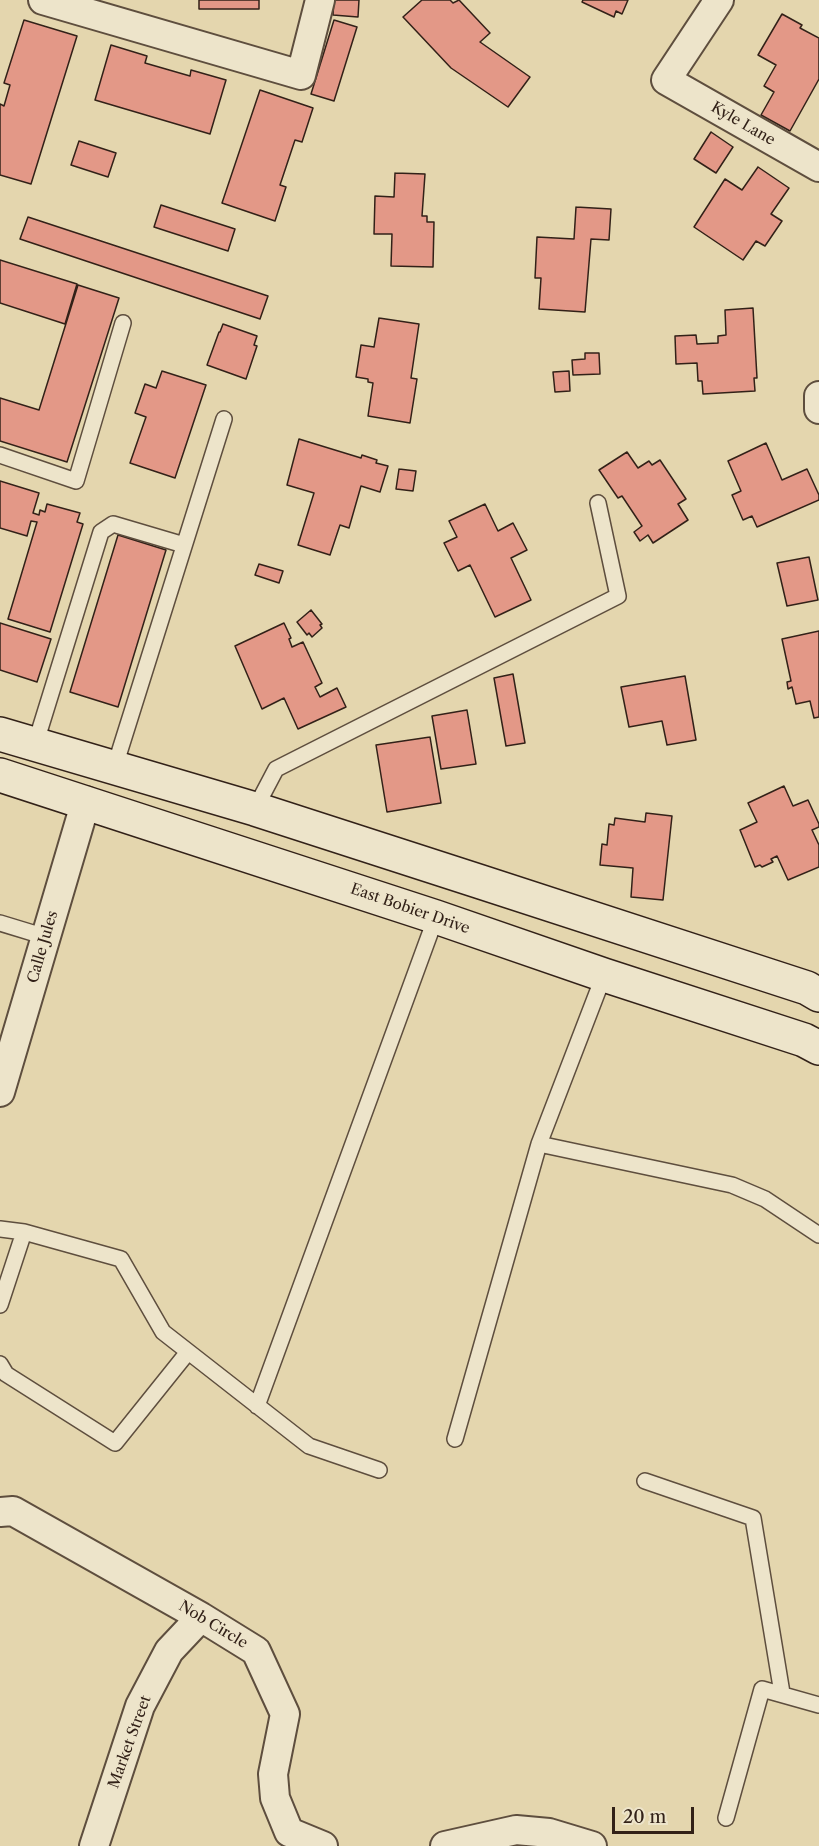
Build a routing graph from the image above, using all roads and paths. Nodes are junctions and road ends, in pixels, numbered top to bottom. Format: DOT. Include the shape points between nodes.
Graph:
graph roads {
  1 [pos="43,0"];
  2 [pos="320,0"];
  3 [pos="719,0"];
  4 [pos="819,167"];
  5 [pos="123,323"];
  6 [pos="819,396"];
  7 [pos="819,409"];
  8 [pos="224,419"];
  9 [pos="0,456"];
  10 [pos="598,503"];
  11 [pos="184,545"];
  12 [pos="0,734"];
  13 [pos="35,745"];
  14 [pos="114,769"];
  15 [pos="0,775"];
  16 [pos="86,801"];
  17 [pos="255,809"];
  18 [pos="436,917"];
  19 [pos="0,923"];
  20 [pos="46,937"];
  21 [pos="604,975"];
  22 [pos="819,995"];
  23 [pos="819,1048"];
  24 [pos="0,1092"];
  25 [pos="539,1144"];
  26 [pos="0,1229"];
  27 [pos="24,1232"];
  28 [pos="819,1235"];
  29 [pos="0,1305"];
  30 [pos="188,1352"];
  31 [pos="0,1364"];
  32 [pos="256,1406"];
  33 [pos="455,1440"];
  34 [pos="379,1470"];
  35 [pos="645,1481"];
  36 [pos="0,1512"];
  37 [pos="201,1617"];
  38 [pos="782,1693"];
  39 [pos="819,1705"];
  40 [pos="726,1818"];
  41 [pos="94,1846"];
  42 [pos="323,1846"];
  43 [pos="445,1846"];
  44 [pos="592,1846"];
  1 -- 2 [label="street" via="302,75"];
  3 -- 4 [label="street, Kyle Lane" via="666,80"];
  5 -- 9 [label="lane" via="76,481"];
  6 -- 7 [label="street"];
  8 -- 11 [label="lane"];
  10 -- 17 [label="lane" via="618,596 276,769"];
  11 -- 13 [label="lane" via="114,524 101,532"];
  11 -- 14 [label="lane"];
  12 -- 13 [label="main road"];
  13 -- 14 [label="main road"];
  14 -- 17 [label="main road"];
  15 -- 16 [label="main road, East Bobier Drive"];
  16 -- 18 [label="main road, East Bobier Drive"];
  16 -- 20 [label="street, Calle Jules"];
  17 -- 22 [label="main road"];
  18 -- 21 [label="main road, East Bobier Drive"];
  18 -- 32 [label="lane"];
  19 -- 20 [label="lane"];
  20 -- 24 [label="street, Calle Jules"];
  21 -- 23 [label="main road, East Bobier Drive"];
  21 -- 25 [label="lane"];
  25 -- 28 [label="lane" via="732,1185 765,1199"];
  25 -- 33 [label="lane"];
  26 -- 27 [label="lane"];
  27 -- 29 [label="lane"];
  27 -- 30 [label="lane" via="121,1259 163,1332"];
  30 -- 31 [label="lane" via="116,1443 6,1374"];
  30 -- 32 [label="lane"];
  32 -- 34 [label="lane" via="309,1446"];
  35 -- 38 [label="lane" via="753,1518"];
  36 -- 37 [label="street, Nob Circle" via="13,1510"];
  37 -- 41 [label="street, Market Street" via="170,1652 140,1706"];
  37 -- 42 [label="street, Nob Circle" via="256,1651 285,1714 273,1774 275,1798 289,1832"];
  38 -- 39 [label="lane"];
  38 -- 40 [label="lane" via="762,1689"];
  43 -- 44 [label="street" via="516,1830 549,1833"];
}
